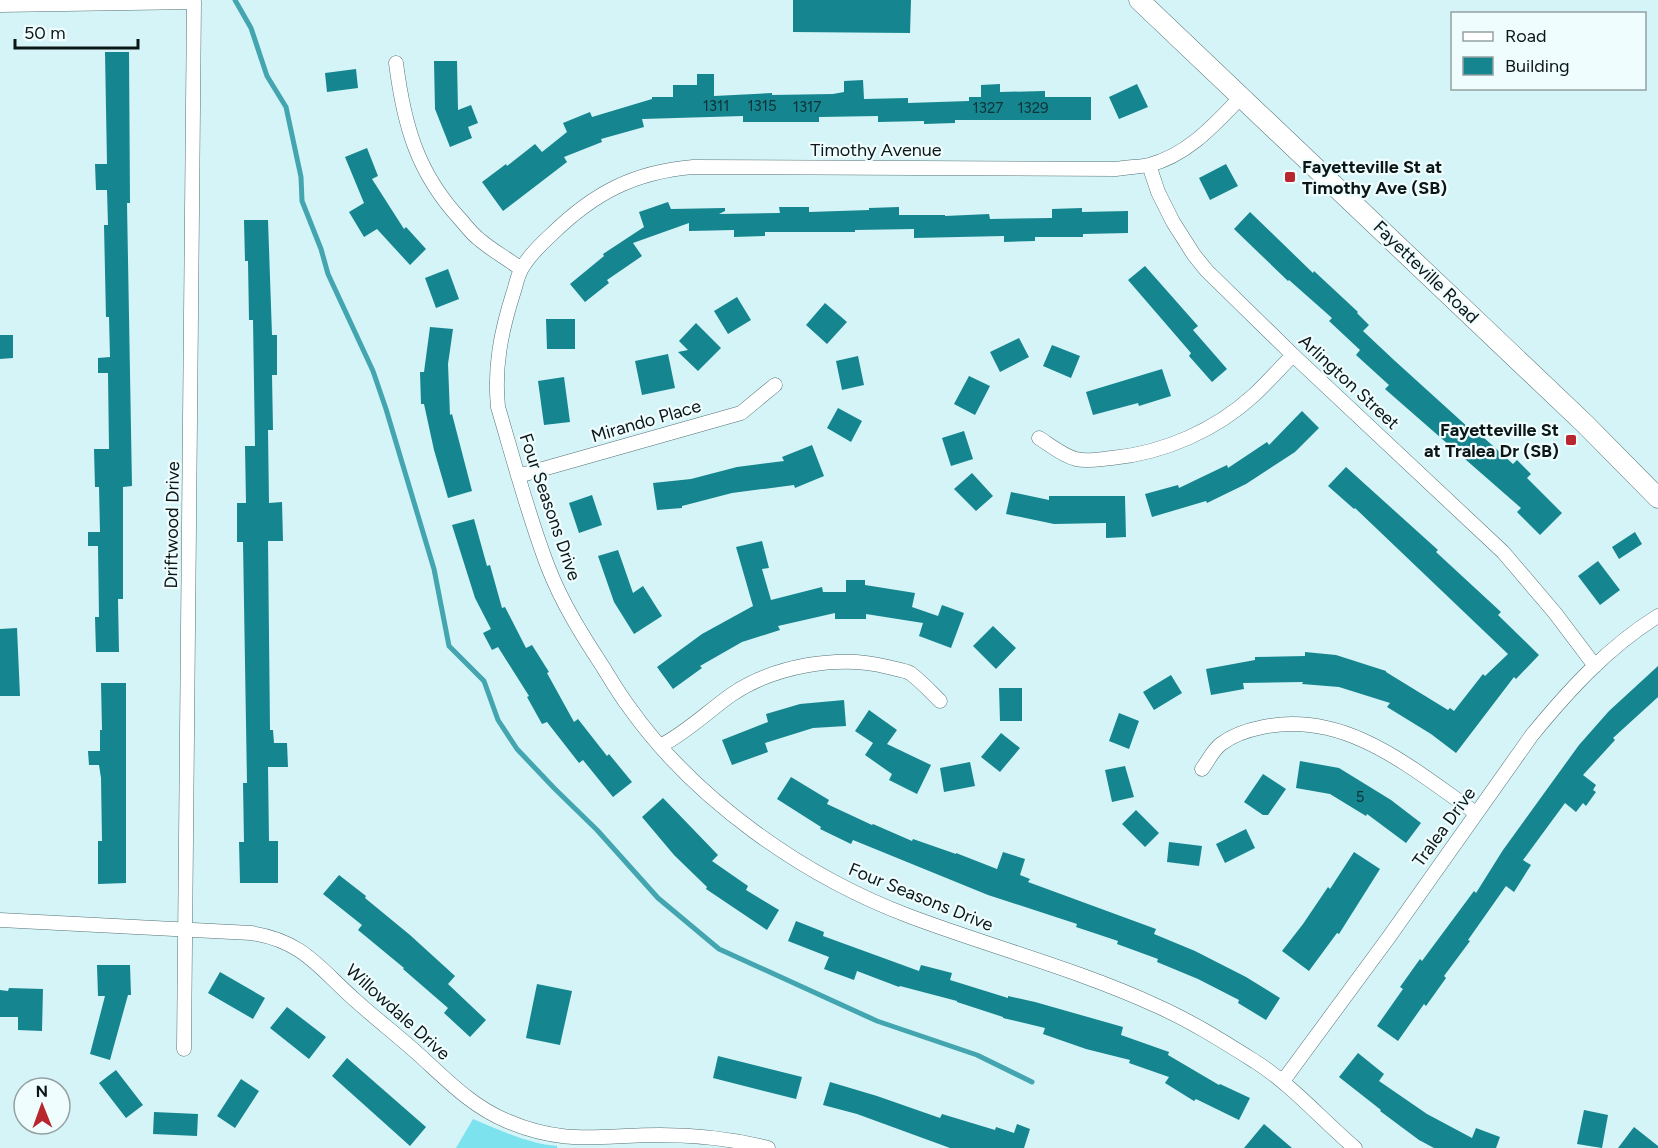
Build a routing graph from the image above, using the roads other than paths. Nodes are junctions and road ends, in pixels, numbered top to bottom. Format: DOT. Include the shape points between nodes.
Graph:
graph roads {
  1 [pos="1139,0"];
  2 [pos="0,4"];
  3 [pos="396,63"];
  4 [pos="1241,97"];
  5 [pos="1149,165"];
  6 [pos="521,269"];
  7 [pos="1293,354"];
  8 [pos="775,385"];
  9 [pos="1040,438"];
  10 [pos="518,476"];
  11 [pos="1658,498"];
  12 [pos="1658,616"];
  13 [pos="1595,666"];
  14 [pos="940,701"];
  15 [pos="660,746"];
  16 [pos="1202,769"];
  17 [pos="1476,813"];
  18 [pos="0,920"];
  19 [pos="185,929"];
  20 [pos="184,1049"];
  21 [pos="1283,1081"];
  22 [pos="736,1145"];
  23 [pos="768,1148"];
  24 [pos="1355,1148"];
  1 -- 4 [label="main road, Fayetteville Road"];
  2 -- 19 [label="street, Driftwood Drive" via="194,2"];
  3 -- 6 [label="street" via="407,125 429,181 478,240"];
  4 -- 5 [label="street, Timothy Avenue" via="1191,144"];
  4 -- 11 [label="main road, Fayetteville Road"];
  5 -- 6 [label="street, Timothy Avenue" via="1117,169 671,169 636,178 592,199 549,236"];
  5 -- 7 [label="street, Arlington Street" via="1158,192 1194,255"];
  6 -- 10 [label="street, Four Seasons Drive" via="505,320 496,372 498,407"];
  7 -- 9 [label="street" via="1230,414 1161,448 1126,457 1074,459"];
  7 -- 13 [label="street, Arlington Street" via="1503,552"];
  8 -- 10 [label="street, Mirando Place" via="741,413"];
  10 -- 15 [label="street, Four Seasons Drive" via="549,569 568,611 629,708"];
  12 -- 13 [label="street, Tralea Drive"];
  13 -- 17 [label="street, Tralea Drive" via="1532,735"];
  14 -- 15 [label="street" via="909,672 860,661 814,664 778,674 733,694 674,740"];
  15 -- 21 [label="street, Four Seasons Drive" via="720,804 817,874 905,915 1160,1007"];
  16 -- 17 [label="street" via="1220,745 1236,735 1275,725 1318,726 1364,739 1392,754"];
  17 -- 21 [label="street, Tralea Drive"];
  18 -- 19 [label="street, Willowdale Drive"];
  19 -- 20 [label="street, Driftwood Drive"];
  19 -- 22 [label="street, Willowdale Drive" via="266,935 299,949 468,1099 507,1121 560,1137 658,1135"];
  21 -- 24 [label="street, Four Seasons Drive"];
  22 -- 23 [label="street, Willowdale Drive"];
}
